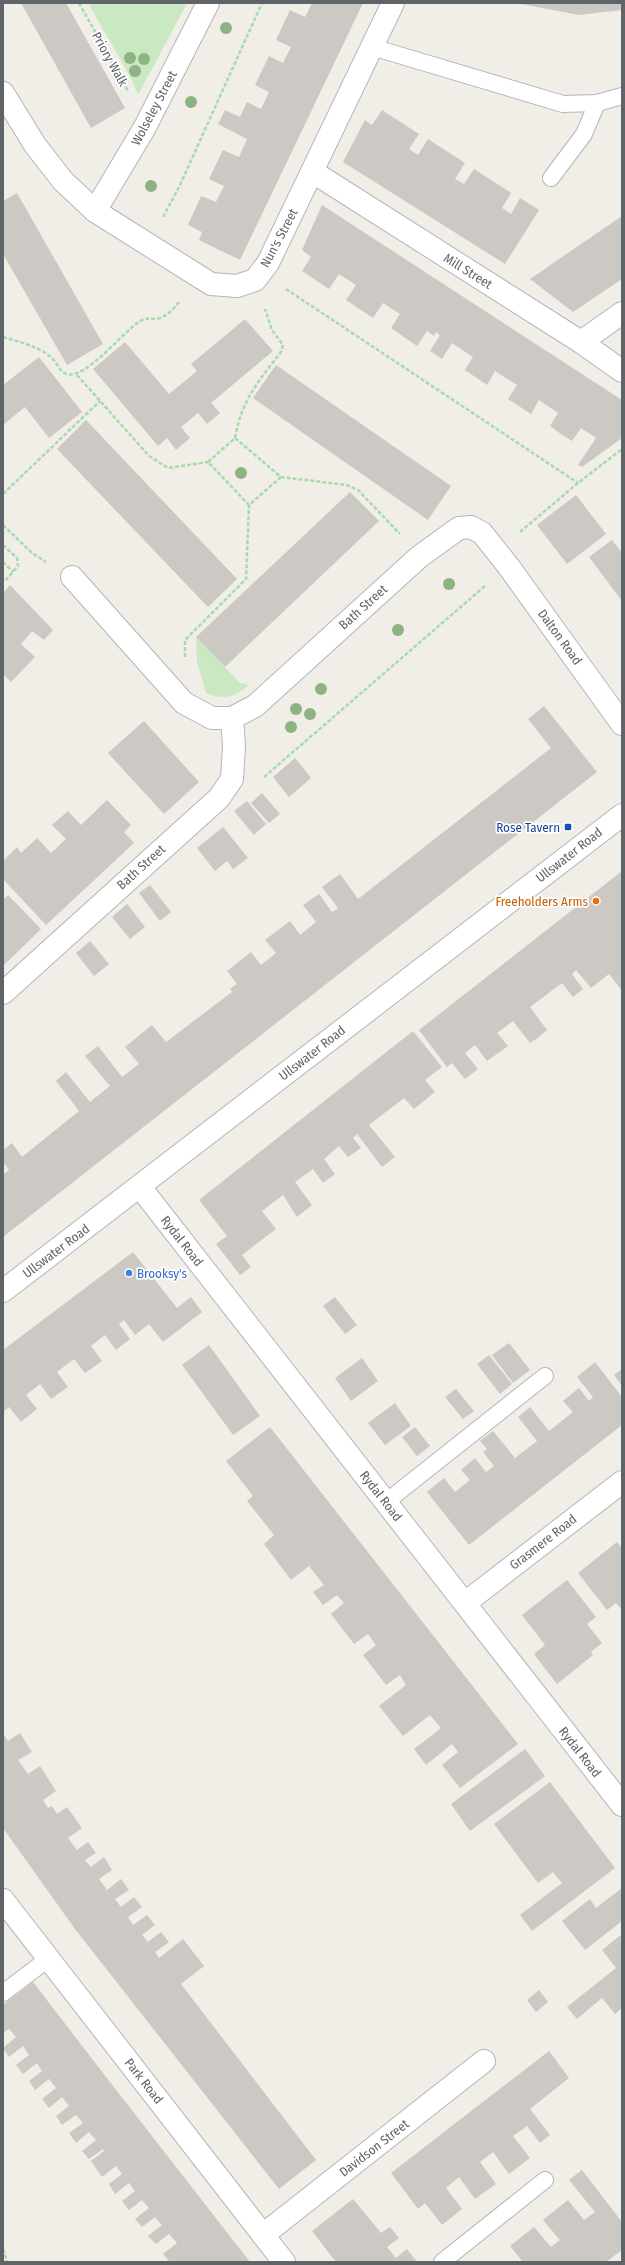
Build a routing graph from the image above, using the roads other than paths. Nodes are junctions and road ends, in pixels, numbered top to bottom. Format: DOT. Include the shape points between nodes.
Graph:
graph roads {
  1 [pos="208,3"];
  2 [pos="393,3"];
  3 [pos="372,47"];
  4 [pos="3,93"];
  5 [pos="622,96"];
  6 [pos="597,103"];
  7 [pos="313,172"];
  8 [pos="551,178"];
  9 [pos="95,211"];
  10 [pos="622,313"];
  11 [pos="580,342"];
  12 [pos="622,371"];
  13 [pos="503,559"];
  14 [pos="72,577"];
  15 [pos="232,718"];
  16 [pos="622,724"];
  17 [pos="622,815"];
  18 [pos="3,993"];
  19 [pos="140,1186"];
  20 [pos="3,1291"];
  21 [pos="545,1376"];
  22 [pos="622,1482"];
  23 [pos="386,1502"];
  24 [pos="465,1603"];
  25 [pos="622,1805"];
  26 [pos="3,1900"];
  27 [pos="48,1958"];
  28 [pos="3,1993"];
  29 [pos="484,2061"];
  30 [pos="545,2180"];
  31 [pos="263,2235"];
  32 [pos="284,2262"];
  33 [pos="442,2262"];
  1 -- 9 [label="street, Wolseley Street" via="145,127"];
  2 -- 3 [label="street, Nun's Street"];
  3 -- 6 [label="lane" via="563,104"];
  3 -- 7 [label="street, Nun's Street"];
  4 -- 9 [label="street, Nun's Street" via="36,145 63,181"];
  5 -- 6 [label="lane"];
  6 -- 8 [label="lane" via="584,134"];
  7 -- 9 [label="street, Nun's Street" via="268,263 258,276 237,286 211,284"];
  7 -- 11 [label="street, Mill Street"];
  10 -- 11 [label="street"];
  11 -- 12 [label="street, Mill Street"];
  13 -- 15 [label="street, Bath Street" via="482,533 471,526 459,528 422,554 255,706"];
  13 -- 16 [label="street, Dalton Road"];
  14 -- 15 [label="street, Bath Street" via="184,703 212,718"];
  15 -- 18 [label="street, Bath Street" via="232,779 219,798"];
  17 -- 19 [label="street, Ullswater Road"];
  19 -- 20 [label="street, Ullswater Road"];
  19 -- 23 [label="street, Rydal Road"];
  21 -- 23 [label="lane"];
  22 -- 24 [label="street, Grasmere Road"];
  23 -- 24 [label="street, Rydal Road"];
  24 -- 25 [label="street, Rydal Road"];
  26 -- 27 [label="street, Park Road"];
  27 -- 28 [label="lane"];
  27 -- 31 [label="street, Park Road"];
  29 -- 31 [label="street, Davidson Street"];
  30 -- 33 [label="lane"];
  31 -- 32 [label="street, Park Road"];
}
